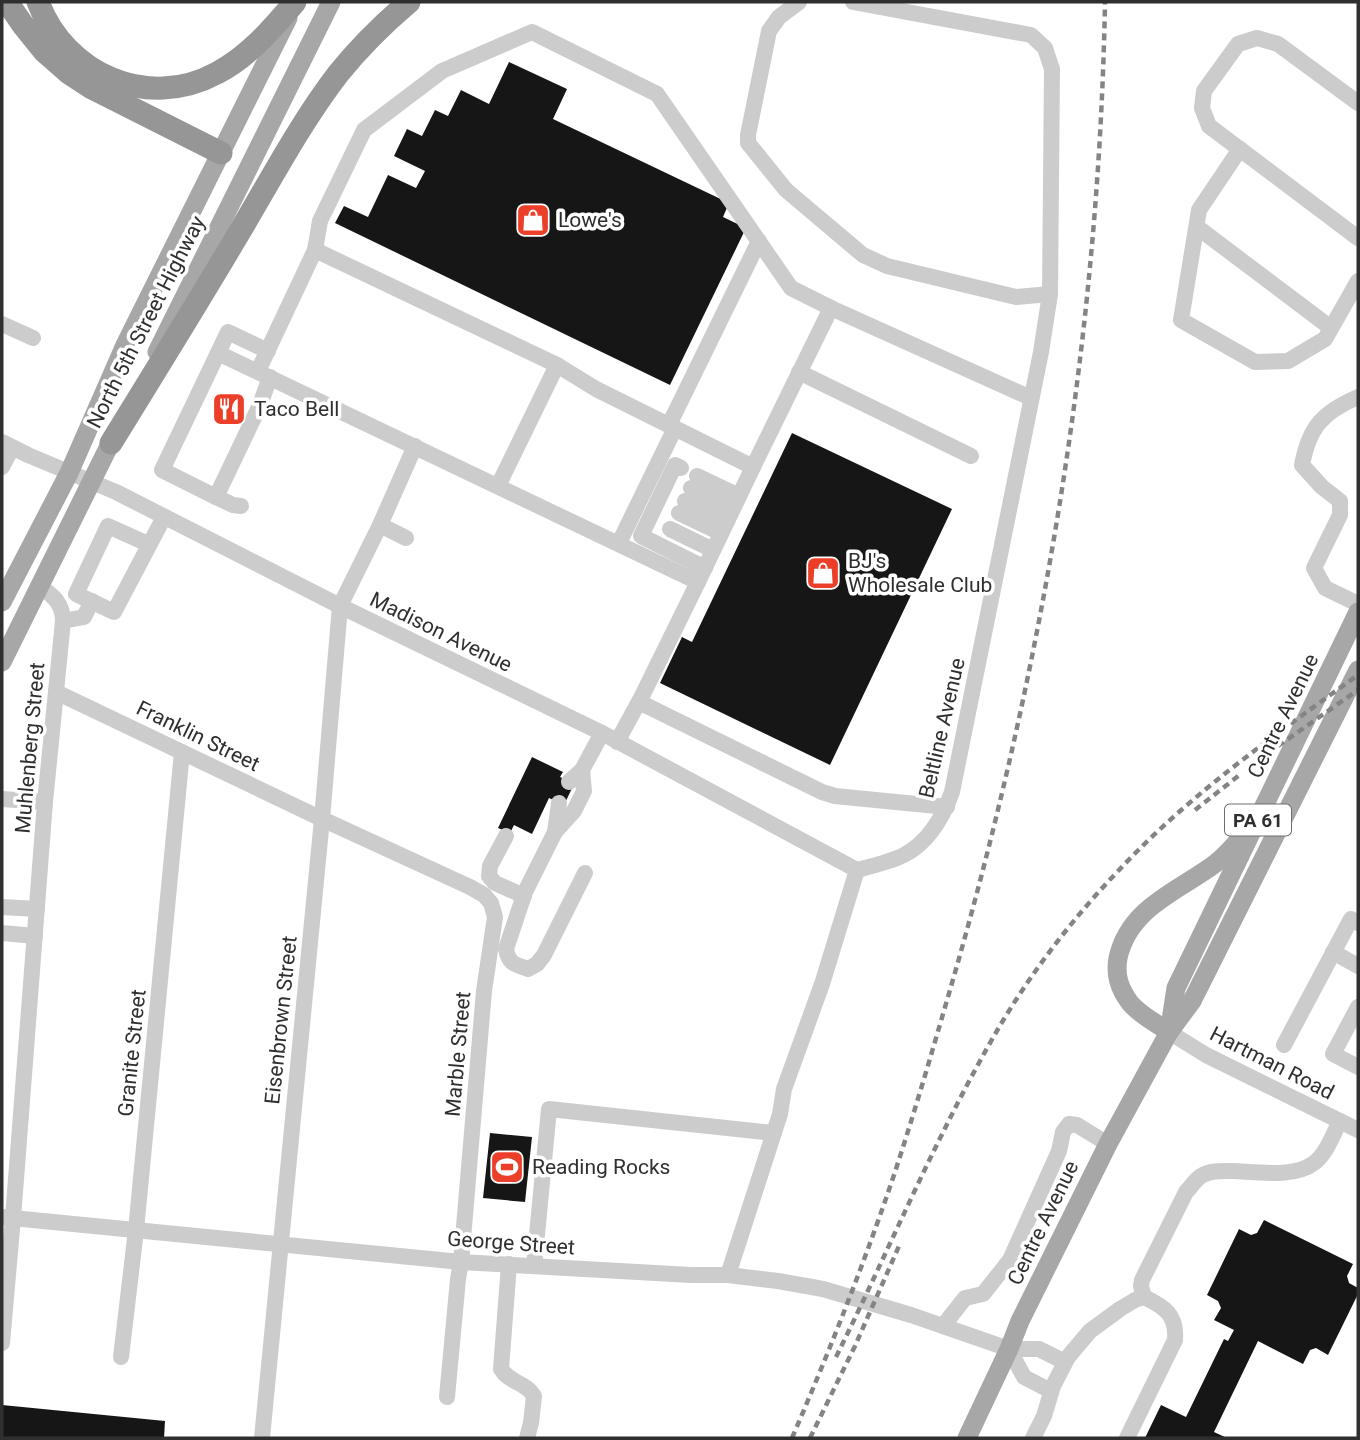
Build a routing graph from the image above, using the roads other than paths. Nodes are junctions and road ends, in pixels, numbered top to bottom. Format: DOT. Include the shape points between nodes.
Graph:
graph roads {
  1 [pos="7,2"];
  2 [pos="38,2"];
  3 [pos="296,2"];
  4 [pos="331,2"];
  5 [pos="409,2"];
  6 [pos="799,2"];
  7 [pos="853,2"];
  8 [pos="1358,103"];
  9 [pos="1240,149"];
  10 [pos="221,153"];
  11 [pos="254,155"];
  12 [pos="1197,227"];
  13 [pos="1358,238"];
  14 [pos="759,241"];
  15 [pos="315,250"];
  16 [pos="1358,281"];
  17 [pos="1050,294"];
  18 [pos="831,308"];
  19 [pos="2,324"];
  20 [pos="1331,328"];
  21 [pos="33,338"];
  22 [pos="268,351"];
  23 [pos="218,353"];
  24 [pos="557,365"];
  25 [pos="799,372"];
  26 [pos="264,379"];
  27 [pos="1031,398"];
  28 [pos="1355,402"];
  29 [pos="672,426"];
  30 [pos="110,443"];
  31 [pos="7,445"];
  32 [pos="415,446"];
  33 [pos="971,456"];
  34 [pos="2,467"];
  35 [pos="753,467"];
  36 [pos="69,472"];
  37 [pos="168,473"];
  38 [pos="91,482"];
  39 [pos="498,486"];
  40 [pos="216,496"];
  41 [pos="668,497"];
  42 [pos="241,506"];
  43 [pos="730,515"];
  44 [pos="164,517"];
  45 [pos="380,525"];
  46 [pos="670,529"];
  47 [pos="406,538"];
  48 [pos="619,543"];
  49 [pos="148,544"];
  50 [pos="713,550"];
  51 [pos="702,575"];
  52 [pos="39,586"];
  53 [pos="3,597"];
  54 [pos="92,601"];
  55 [pos="1358,604"];
  56 [pos="340,606"];
  57 [pos="1358,612"];
  58 [pos="64,621"];
  59 [pos="2,662"];
  60 [pos="1358,670"];
  61 [pos="56,692"];
  62 [pos="639,702"];
  63 [pos="601,733"];
  64 [pos="617,742"];
  65 [pos="182,752"];
  66 [pos="582,770"];
  67 [pos="569,782"];
  68 [pos="2,799"];
  69 [pos="45,802"];
  70 [pos="559,803"];
  71 [pos="947,807"];
  72 [pos="1264,807"];
  73 [pos="322,819"];
  74 [pos="555,832"];
  75 [pos="506,836"];
  76 [pos="857,870"];
  77 [pos="585,873"];
  78 [pos="524,896"];
  79 [pos="2,907"];
  80 [pos="37,909"];
  81 [pos="1358,923"];
  82 [pos="2,933"];
  83 [pos="35,936"];
  84 [pos="1333,952"];
  85 [pos="1358,966"];
  86 [pos="1358,1007"];
  87 [pos="1169,1032"];
  88 [pos="1284,1045"];
  89 [pos="1358,1068"];
  90 [pos="1340,1121"];
  91 [pos="1358,1130"];
  92 [pos="774,1133"];
  93 [pos="1108,1143"];
  94 [pos="7,1218"];
  95 [pos="136,1230"];
  96 [pos="280,1244"];
  97 [pos="461,1262"];
  98 [pos="509,1264"];
  99 [pos="534,1266"];
  100 [pos="728,1275"];
  101 [pos="1144,1297"];
  102 [pos="943,1326"];
  103 [pos="2,1343"];
  104 [pos="1009,1349"];
  105 [pos="121,1357"];
  106 [pos="1065,1362"];
  107 [pos="1051,1391"];
  108 [pos="447,1397"];
  109 [pos="1044,1416"];
  110 [pos="262,1438"];
  111 [pos="527,1438"];
  112 [pos="967,1438"];
  113 [pos="1033,1438"];
  114 [pos="1047,1438"];
  115 [pos="1127,1438"];
  1 -- 10 [label="highway" via="33,38 69,74"];
  2 -- 3 [label="highway" via="55,35 79,61 110,79 156,88 192,83 224,69 252,49"];
  3 -- 10 [label="main road, North 5th Street Highway"];
  4 -- 11 [label="main road, North 5th Street Highway"];
  5 -- 30 [label="highway" via="357,52 308,117"];
  6 -- 17 [label="street" via="769,31 748,135 748,143 786,190 863,255 887,266 1016,297"];
  7 -- 17 [label="street, Beltline Avenue" via="1031,35 1045,48 1052,69"];
  8 -- 9 [label="street" via="1279,44 1257,38 1238,44 1204,91 1202,108 1209,126"];
  9 -- 12 [label="street" via="1199,210"];
  9 -- 13 [label="street"];
  10 -- 11 [label="main road"];
  10 -- 36 [label="main road, North 5th Street Highway" via="125,345"];
  11 -- 30 [label="main road, North 5th Street Highway"];
  12 -- 20 [label="street"];
  12 -- 20 [label="street" via="1181,320 1255,362 1288,362 1325,339"];
  14 -- 15 [label="street" via="657,94 532,33 442,71 363,130 320,221"];
  14 -- 18 [label="street" via="791,288"];
  14 -- 29 [label="street"];
  15 -- 22 [label="street"];
  15 -- 24 [label="street"];
  16 -- 20 [label="street"];
  17 -- 27 [label="street, Beltline Avenue"];
  18 -- 25 [label="street"];
  18 -- 27 [label="street"];
  19 -- 21 [label="street"];
  22 -- 23 [label="street" via="228,332"];
  22 -- 26 [label="street"];
  23 -- 26 [label="street"];
  23 -- 37 [label="street"];
  24 -- 29 [label="street"];
  24 -- 39 [label="street"];
  25 -- 33 [label="street"];
  25 -- 35 [label="street"];
  26 -- 32 [label="street"];
  26 -- 37 [label="street" via="217,478 201,484"];
  26 -- 40 [label="street" via="260,405"];
  27 -- 71 [label="street, Beltline Avenue"];
  28 -- 55 [label="street" via="1323,416 1305,448 1302,466 1340,501 1340,515 1314,568 1325,588"];
  29 -- 35 [label="street"];
  29 -- 41 [label="street"];
  30 -- 38 [label="main road, North 5th Street Highway"];
  31 -- 34 [label="street"];
  31 -- 36 [label="street, Madison Avenue"];
  32 -- 39 [label="street"];
  32 -- 45 [label="street"];
  35 -- 43 [label="street"];
  36 -- 38 [label="street, Madison Avenue"];
  36 -- 53 [label="main road, North 5th Street Highway"];
  37 -- 40 [label="street"];
  38 -- 44 [label="street, Madison Avenue"];
  38 -- 52 [label="main road, North 5th Street Highway"];
  39 -- 48 [label="street"];
  40 -- 42 [label="street"];
  41 -- 43 [label="street"];
  41 -- 43 [label="street"];
  41 -- 48 [label="street"];
  41 -- 51 [label="street" via="641,536"];
  43 -- 50 [label="street"];
  44 -- 49 [label="street"];
  44 -- 56 [label="street, Madison Avenue"];
  45 -- 47 [label="street"];
  45 -- 56 [label="street"];
  46 -- 50 [label="street"];
  48 -- 51 [label="street"];
  49 -- 54 [label="street" via="114,612"];
  49 -- 54 [label="street" via="108,526 76,594"];
  50 -- 51 [label="street"];
  51 -- 62 [label="street"];
  52 -- 58 [label="street" via="60,604"];
  52 -- 59 [label="main road, North 5th Street Highway"];
  54 -- 58 [label="street" via="84,617"];
  56 -- 63 [label="street, Madison Avenue"];
  56 -- 73 [label="street, Eisenbrown Street"];
  57 -- 72 [label="main road, Centre Avenue / PA 61"];
  58 -- 61 [label="street, Muhlenberg Street"];
  60 -- 87 [label="main road, Centre Avenue / PA 61" via="1192,1001"];
  61 -- 65 [label="street, Franklin Street"];
  61 -- 69 [label="street, Muhlenberg Street"];
  62 -- 64 [label="street"];
  62 -- 71 [label="street" via="822,792"];
  63 -- 64 [label="street, Madison Avenue"];
  63 -- 66 [label="street"];
  64 -- 76 [label="street, Madison Avenue"];
  65 -- 73 [label="street, Franklin Street"];
  65 -- 95 [label="street, Granite Street"];
  66 -- 67 [label="street"];
  66 -- 74 [label="street" via="584,791"];
  68 -- 69 [label="street"];
  69 -- 80 [label="street, Muhlenberg Street"];
  70 -- 74 [label="street"];
  71 -- 76 [label="street, Beltline Avenue" via="930,834 903,855"];
  72 -- 87 [label="main road, Centre Avenue / PA 61" via="1176,988"];
  72 -- 87 [label="main road" via="1224,856 1149,908 1125,936 1117,966 1119,985 1136,1009"];
  73 -- 96 [label="street, Eisenbrown Street"];
  73 -- 97 [label="street, Marble Street" via="470,887 491,903 495,917 484,991"];
  74 -- 78 [label="street"];
  75 -- 78 [label="street" via="489,876"];
  76 -- 92 [label="street" via="784,1089"];
  77 -- 78 [label="street" via="544,955 528,969 512,963 506,949"];
  79 -- 80 [label="street"];
  80 -- 83 [label="street, Muhlenberg Street"];
  81 -- 84 [label="street" via="1351,919"];
  82 -- 83 [label="street"];
  83 -- 94 [label="street, Muhlenberg Street"];
  84 -- 85 [label="street"];
  84 -- 88 [label="street"];
  86 -- 89 [label="street" via="1333,1054"];
  87 -- 90 [label="street, Hartman Road"];
  87 -- 93 [label="main road, Centre Avenue / PA 61"];
  90 -- 91 [label="street, Hartman Road"];
  90 -- 101 [label="street" via="1323,1154 1301,1170 1216,1171 1195,1181 1142,1280"];
  92 -- 99 [label="street" via="549,1109"];
  92 -- 100 [label="street"];
  93 -- 102 [label="street" via="1069,1124 1010,1260 983,1294 965,1298"];
  93 -- 104 [label="main road, Centre Avenue / PA 61"];
  94 -- 95 [label="street, George Street"];
  94 -- 103 [label="street, Muhlenberg Street"];
  95 -- 96 [label="street, George Street"];
  95 -- 105 [label="street, Granite Street"];
  96 -- 97 [label="street, George Street"];
  96 -- 110 [label="street, Eisenbrown Street"];
  97 -- 98 [label="street, George Street"];
  97 -- 108 [label="street, Marble Street"];
  98 -- 99 [label="street, George Street"];
  98 -- 111 [label="street" via="501,1369 534,1396"];
  99 -- 100 [label="street, George Street"];
  100 -- 102 [label="street, George Street" via="823,1289"];
  101 -- 106 [label="street" via="1090,1331"];
  101 -- 115 [label="street" via="1173,1319 1175,1340"];
  102 -- 104 [label="street, George Street"];
  104 -- 106 [label="street, George Street" via="1039,1349"];
  104 -- 107 [label="street" via="1024,1377"];
  104 -- 112 [label="main road, Centre Avenue / PA 61"];
  106 -- 107 [label="street"];
  107 -- 109 [label="street"];
  109 -- 113 [label="street"];
  109 -- 114 [label="street"];
}
